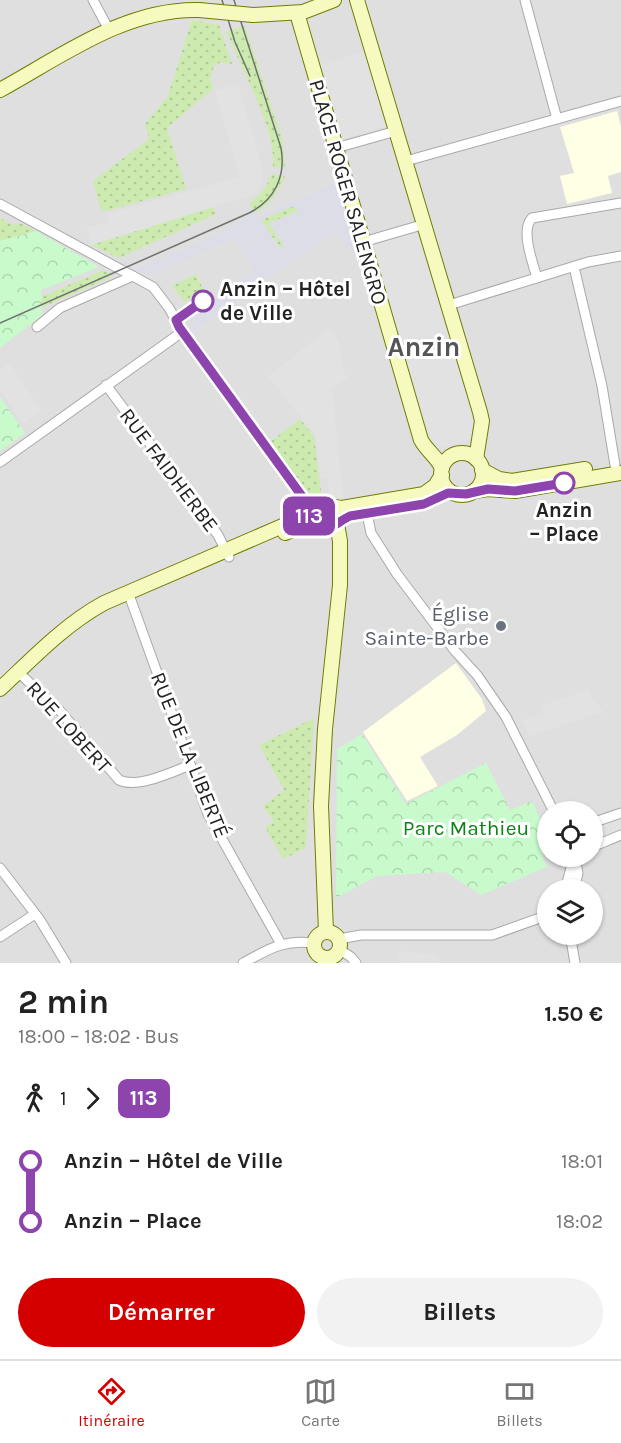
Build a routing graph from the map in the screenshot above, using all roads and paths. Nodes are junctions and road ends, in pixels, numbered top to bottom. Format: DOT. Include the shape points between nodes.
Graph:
graph roads {
  1 [pos="93,0"];
  2 [pos="334,0"];
  3 [pos="357,0"];
  4 [pos="525,0"];
  5 [pos="191,7"];
  6 [pos="297,13"];
  7 [pos="109,30"];
  8 [pos="0,90"];
  9 [pos="621,101"];
  10 [pos="557,119"];
  11 [pos="396,130"];
  12 [pos="336,148"];
  13 [pos="405,161"];
  14 [pos="621,203"];
  15 [pos="0,204"];
  16 [pos="426,224"];
  17 [pos="363,242"];
  18 [pos="621,256"];
  19 [pos="574,267"];
  20 [pos="133,276"];
  21 [pos="537,278"];
  22 [pos="449,305"];
  23 [pos="37,327"];
  24 [pos="182,332"];
  25 [pos="106,385"];
  26 [pos="0,462"];
  27 [pos="480,464"];
  28 [pos="619,467"];
  29 [pos="442,471"];
  30 [pos="474,491"];
  31 [pos="455,493"];
  32 [pos="311,512"];
  33 [pos="367,514"];
  34 [pos="337,518"];
  35 [pos="317,529"];
  36 [pos="227,553"];
  37 [pos="340,560"];
  38 [pos="129,596"];
  39 [pos="21,675"];
  40 [pos="0,689"];
  41 [pos="0,701"];
  42 [pos="190,765"];
  43 [pos="548,801"];
  44 [pos="621,813"];
  45 [pos="603,819"];
  46 [pos="621,835"];
  47 [pos="603,842"];
  48 [pos="0,868"];
  49 [pos="35,914"];
  50 [pos="537,919"];
  51 [pos="326,932"];
  52 [pos="0,937"];
  53 [pos="281,944"];
  54 [pos="314,944"];
  55 [pos="572,945"];
  56 [pos="335,952"];
  57 [pos="66,963"];
  58 [pos="243,963"];
  59 [pos="356,963"];
  60 [pos="575,963"];
  1 -- 7 [label="street"];
  2 -- 6 [label="street"];
  3 -- 11 [label="street"];
  4 -- 10 [label="street"];
  5 -- 6 [label="street, bridge" via="253,15"];
  5 -- 7 [label="street" via="153,14"];
  6 -- 12 [label="street, PLACE ROGER SALENGRO"];
  7 -- 8 [label="street"];
  9 -- 10 [label="street"];
  10 -- 13 [label="street"];
  11 -- 12 [label="street"];
  11 -- 13 [label="street"];
  12 -- 17 [label="street, PLACE ROGER SALENGRO"];
  13 -- 16 [label="street"];
  14 -- 21 [label="street" via="532,218 526,232"];
  15 -- 20 [label="street"];
  16 -- 17 [label="street"];
  16 -- 22 [label="street"];
  17 -- 29 [label="street, PLACE ROGER SALENGRO" via="421,440 437,458"];
  18 -- 19 [label="street"];
  19 -- 21 [label="street"];
  19 -- 28 [label="street"];
  20 -- 23 [label="street" via="60,308"];
  20 -- 24 [label="street" via="155,290"];
  21 -- 22 [label="street"];
  22 -- 27 [label="street" via="481,416"];
  24 -- 25 [label="street, RUE FAIDHERBE"];
  24 -- 32 [label="street"];
  25 -- 26 [label="street, RUE FAIDHERBE"];
  25 -- 36 [label="street, RUE FAIDHERBE" via="212,526"];
  27 -- 28 [label="street" via="499,479 512,481"];
  27 -- 29 [label="street" via="467,454 457,454 448,459"];
  27 -- 30 [label="street" via="482,482"];
  28 -- 30 [label="street" via="515,491"];
  29 -- 31 [label="street" via="446,486"];
  29 -- 34 [label="street" via="435,486 424,494"];
  30 -- 31 [label="street"];
  31 -- 33 [label="street" via="424,504"];
  32 -- 34 [label="street" via="327,505"];
  32 -- 35 [label="street" via="309,521"];
  32 -- 36 [label="street"];
  33 -- 34 [label="street"];
  33 -- 43 [label="street" via="371,533 397,574 506,717"];
  34 -- 35 [label="street" via="332,528"];
  34 -- 37 [label="street"];
  35 -- 36 [label="street" via="287,532"];
  35 -- 37 [label="street" via="335,546"];
  36 -- 38 [label="street"];
  37 -- 51 [label="street" via="321,796"];
  38 -- 39 [label="street" via="75,631"];
  38 -- 42 [label="street, RUE DE LA LIBERTÉ"];
  39 -- 40 [label="street"];
  39 -- 41 [label="street"];
  39 -- 42 [label="street, RUE LOBERT" via="60,711 119,780 137,782"];
  42 -- 53 [label="street, RUE DE LA LIBERTÉ" via="211,819"];
  44 -- 45 [label="street"];
  46 -- 47 [label="street"];
  48 -- 49 [label="street"];
  49 -- 52 [label="street"];
  49 -- 57 [label="street"];
  50 -- 56 [label="street" via="492,935 361,935"];
  51 -- 54 [label="street"];
  51 -- 56 [label="street" via="334,934"];
  53 -- 54 [label="street"];
  53 -- 58 [label="street"];
  54 -- 56 [label="street" via="325,958"];
  55 -- 60 [label="street"];
  56 -- 59 [label="street"];
}
